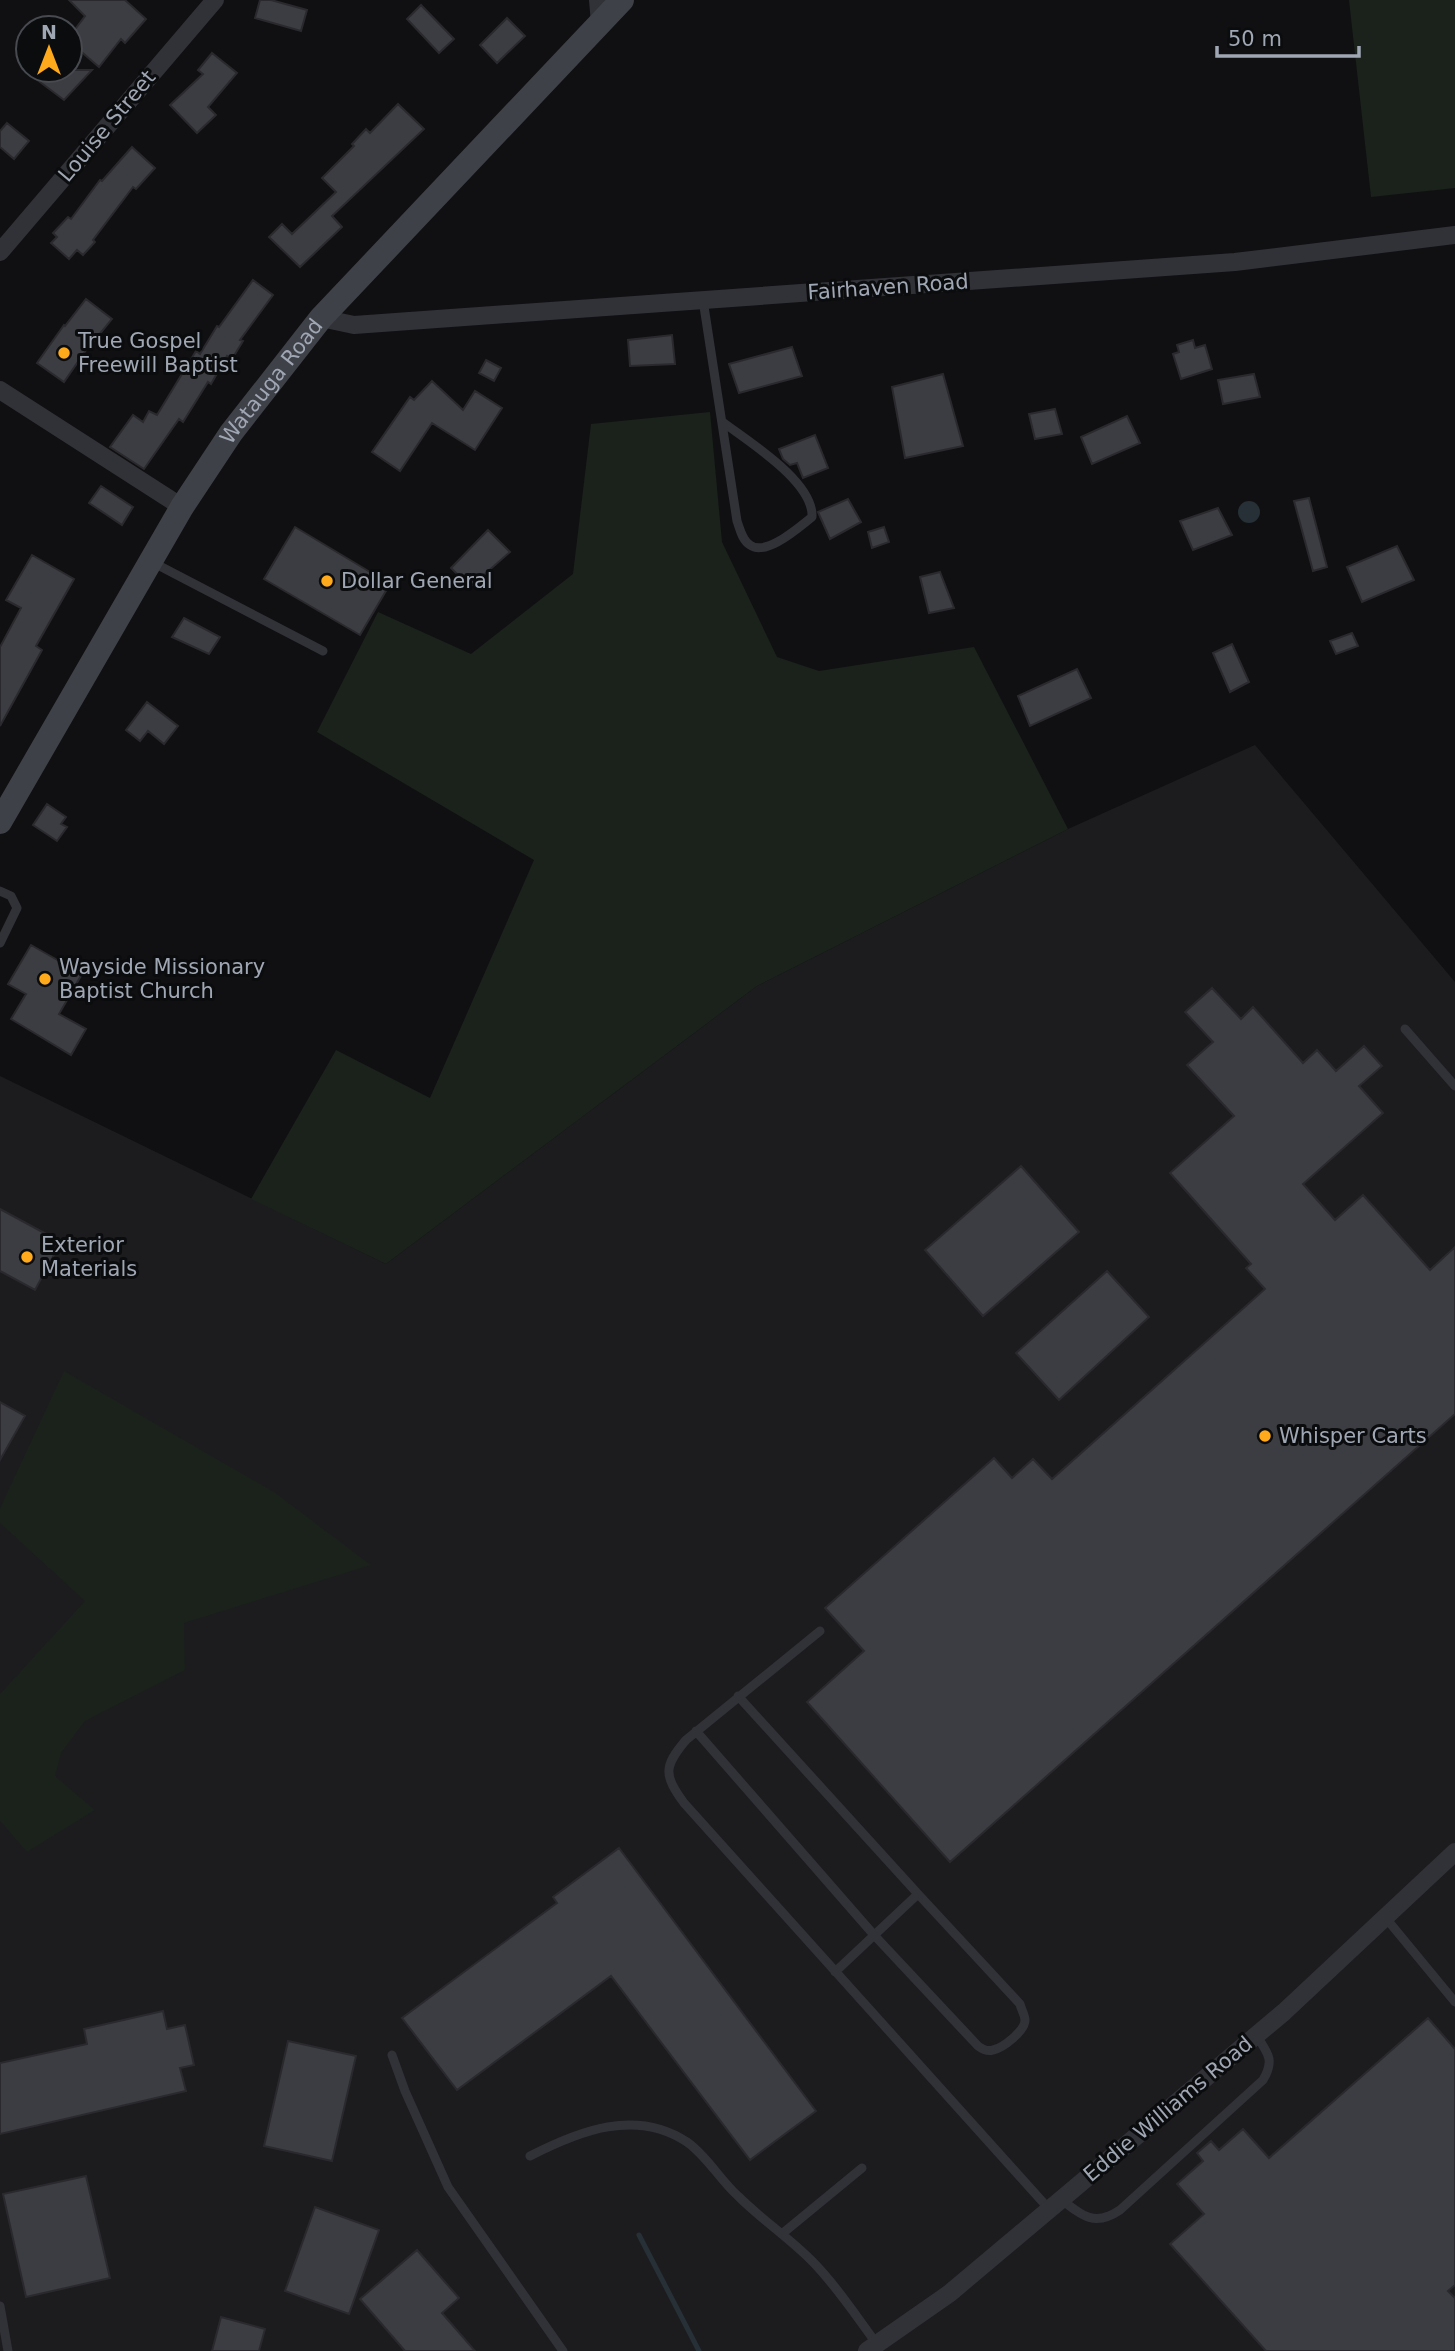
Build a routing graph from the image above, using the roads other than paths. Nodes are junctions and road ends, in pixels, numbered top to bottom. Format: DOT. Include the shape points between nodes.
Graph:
graph roads {
  1 [pos="215,0"];
  2 [pos="622,0"];
  3 [pos="599,11"];
  4 [pos="1455,235"];
  5 [pos="0,252"];
  6 [pos="703,300"];
  7 [pos="321,318"];
  8 [pos="0,390"];
  9 [pos="724,423"];
  10 [pos="182,507"];
  11 [pos="150,562"];
  12 [pos="323,651"];
  13 [pos="0,822"];
  14 [pos="0,891"];
  15 [pos="0,943"];
  16 [pos="1405,1029"];
  17 [pos="1455,1086"];
  18 [pos="820,1631"];
  19 [pos="738,1696"];
  20 [pos="696,1731"];
  21 [pos="1455,1852"];
  22 [pos="919,1894"];
  23 [pos="1385,1917"];
  24 [pos="874,1935"];
  25 [pos="835,1972"];
  26 [pos="1455,2002"];
  27 [pos="1256,2035"];
  28 [pos="392,2055"];
  29 [pos="530,2156"];
  30 [pos="862,2168"];
  31 [pos="1055,2204"];
  32 [pos="783,2233"];
  33 [pos="0,2306"];
  34 [pos="872,2348"];
  35 [pos="8,2351"];
  36 [pos="563,2351"];
  1 -- 5 [label="street, Louise Street"];
  2 -- 3 [label="main road, Watauga Road"];
  3 -- 7 [label="main road, Watauga Road"];
  4 -- 6 [label="street, Fairhaven Road" via="1235,262"];
  6 -- 7 [label="street, Fairhaven Road" via="354,325"];
  6 -- 9 [label="lane"];
  7 -- 10 [label="main road, Watauga Road" via="231,433"];
  8 -- 10 [label="street"];
  9 -- 9 [label="lane" via="737,521 750,546 762,549 789,536 812,517 812,507 780,465"];
  10 -- 11 [label="main road, Watauga Road"];
  11 -- 12 [label="lane"];
  11 -- 13 [label="main road, Watauga Road"];
  14 -- 15 [label="lane" via="18,908"];
  16 -- 17 [label="lane"];
  18 -- 19 [label="lane"];
  19 -- 20 [label="lane"];
  19 -- 22 [label="lane"];
  20 -- 24 [label="lane"];
  20 -- 25 [label="lane" via="667,1767 671,1784"];
  21 -- 23 [label="street, Eddie Williams Road"];
  22 -- 24 [label="lane"];
  22 -- 24 [label="lane" via="1020,2004 1023,2028 1003,2046 983,2050"];
  23 -- 26 [label="lane"];
  23 -- 27 [label="street, Eddie Williams Road"];
  24 -- 25 [label="lane"];
  25 -- 31 [label="lane"];
  27 -- 31 [label="street, Eddie Williams Road"];
  27 -- 31 [label="lane" via="1270,2058 1263,2080 1120,2210 1110,2217 1089,2218"];
  28 -- 36 [label="lane" via="449,2187"];
  29 -- 32 [label="lane" via="591,2129 643,2125 666,2131 688,2143 738,2196"];
  30 -- 32 [label="lane"];
  31 -- 34 [label="street, Eddie Williams Road" via="950,2293"];
  32 -- 34 [label="lane" via="813,2262"];
  33 -- 35 [label="lane"];
}
